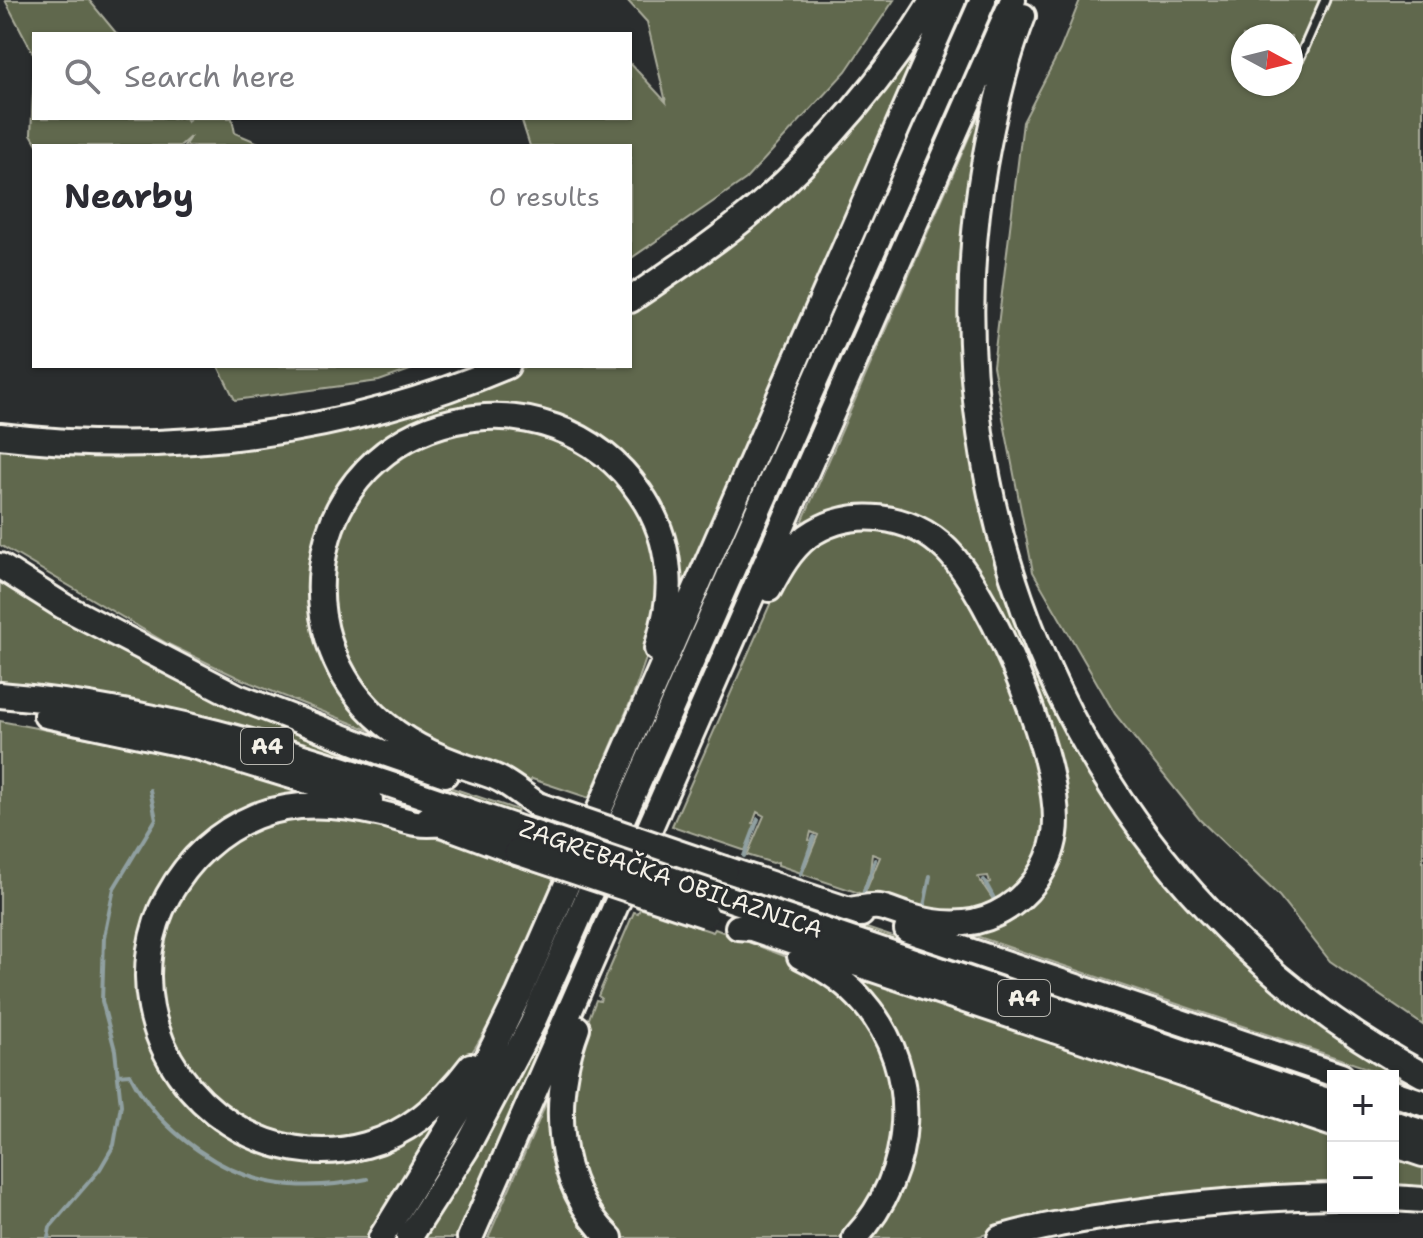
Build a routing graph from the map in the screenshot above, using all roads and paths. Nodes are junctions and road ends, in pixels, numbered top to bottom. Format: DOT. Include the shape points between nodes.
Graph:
graph roads {
  1 [pos="933,0"];
  2 [pos="953,0"];
  3 [pos="983,0"];
  4 [pos="1013,0"];
  5 [pos="1029,0"];
  6 [pos="1325,0"];
  7 [pos="1303,50"];
  8 [pos="632,299"];
  9 [pos="502,368"];
  10 [pos="0,436"];
  11 [pos="0,566"];
  12 [pos="729,645"];
  13 [pos="0,695"];
  14 [pos="0,709"];
  15 [pos="626,750"];
  16 [pos="538,805"];
  17 [pos="440,823"];
  18 [pos="522,841"];
  19 [pos="618,899"];
  20 [pos="710,904"];
  21 [pos="849,910"];
  22 [pos="738,927"];
  23 [pos="519,994"];
  24 [pos="1327,1071"];
  25 [pos="1423,1075"];
  26 [pos="1399,1095"];
  27 [pos="1327,1101"];
  28 [pos="1423,1103"];
  29 [pos="1327,1122"];
  30 [pos="1399,1125"];
  31 [pos="1423,1133"];
  32 [pos="1399,1146"];
  33 [pos="1423,1154"];
  34 [pos="1327,1196"];
  35 [pos="1399,1198"];
  36 [pos="1423,1200"];
  37 [pos="381,1238"];
  38 [pos="409,1238"];
  39 [pos="470,1238"];
  40 [pos="610,1238"];
  41 [pos="855,1238"];
  42 [pos="1000,1238"];
  1 -- 8 [label="highway" via="817,151 758,206"];
  2 -- 15 [label="highway"];
  3 -- 38 [label="highway" via="545,996 466,1149"];
  4 -- 12 [label="highway"];
  5 -- 25 [label="highway" via="1011,45 989,135 970,284 978,424 1008,567 1029,626 1082,739 1158,853 1248,949 1298,992"];
  6 -- 7 [label="lane"];
  9 -- 10 [label="highway" via="367,415 285,432 123,444"];
  11 -- 16 [label="highway" via="63,606 238,697"];
  12 -- 19 [label="highway"];
  12 -- 21 [label="highway" via="756,618 777,574 799,545 836,523 871,517 915,527 947,550 975,588 1004,647 1037,729 1054,794 1055,835 1040,874 1013,904 974,922 934,923 879,907"];
  13 -- 18 [label="highway, ZAGREBAČKA OBILAZNICA / A4" via="117,709 234,736 344,769"];
  14 -- 17 [label="highway" via="197,747"];
  15 -- 16 [label="highway" via="662,631 669,588 660,532 630,479 576,435 529,419 461,419 398,444 353,487 331,528 320,588 331,649 353,690 388,727 435,755 501,780"];
  15 -- 23 [label="highway"];
  16 -- 21 [label="highway, ZAGREBAČKA OBILAZNICA / A4, bridge"];
  17 -- 18 [label="highway"];
  17 -- 23 [label="highway" via="425,826 360,809 301,805 256,816 213,841 174,884 153,936 149,996 160,1041 181,1079 231,1125 285,1147 351,1148 387,1138 433,1109 455,1087"];
  18 -- 20 [label="highway, ZAGREBAČKA OBILAZNICA / A4, bridge"];
  19 -- 39 [label="highway"];
  19 -- 40 [label="highway" via="616,936 571,1042 561,1099 562,1139 572,1180 592,1218"];
  20 -- 22 [label="highway"];
  20 -- 27 [label="highway, ZAGREBAČKA OBILAZNICA / A4"];
  21 -- 24 [label="highway, ZAGREBAČKA OBILAZNICA / A4"];
  22 -- 29 [label="highway"];
  22 -- 41 [label="highway" via="838,979 865,1004 892,1049 905,1107 902,1149 887,1191"];
  23 -- 37 [label="highway" via="472,1090"];
  26 -- 28 [label="highway"];
  30 -- 31 [label="highway"];
  32 -- 33 [label="highway"];
  34 -- 42 [label="highway" via="1193,1203"];
  35 -- 36 [label="highway"];
}
